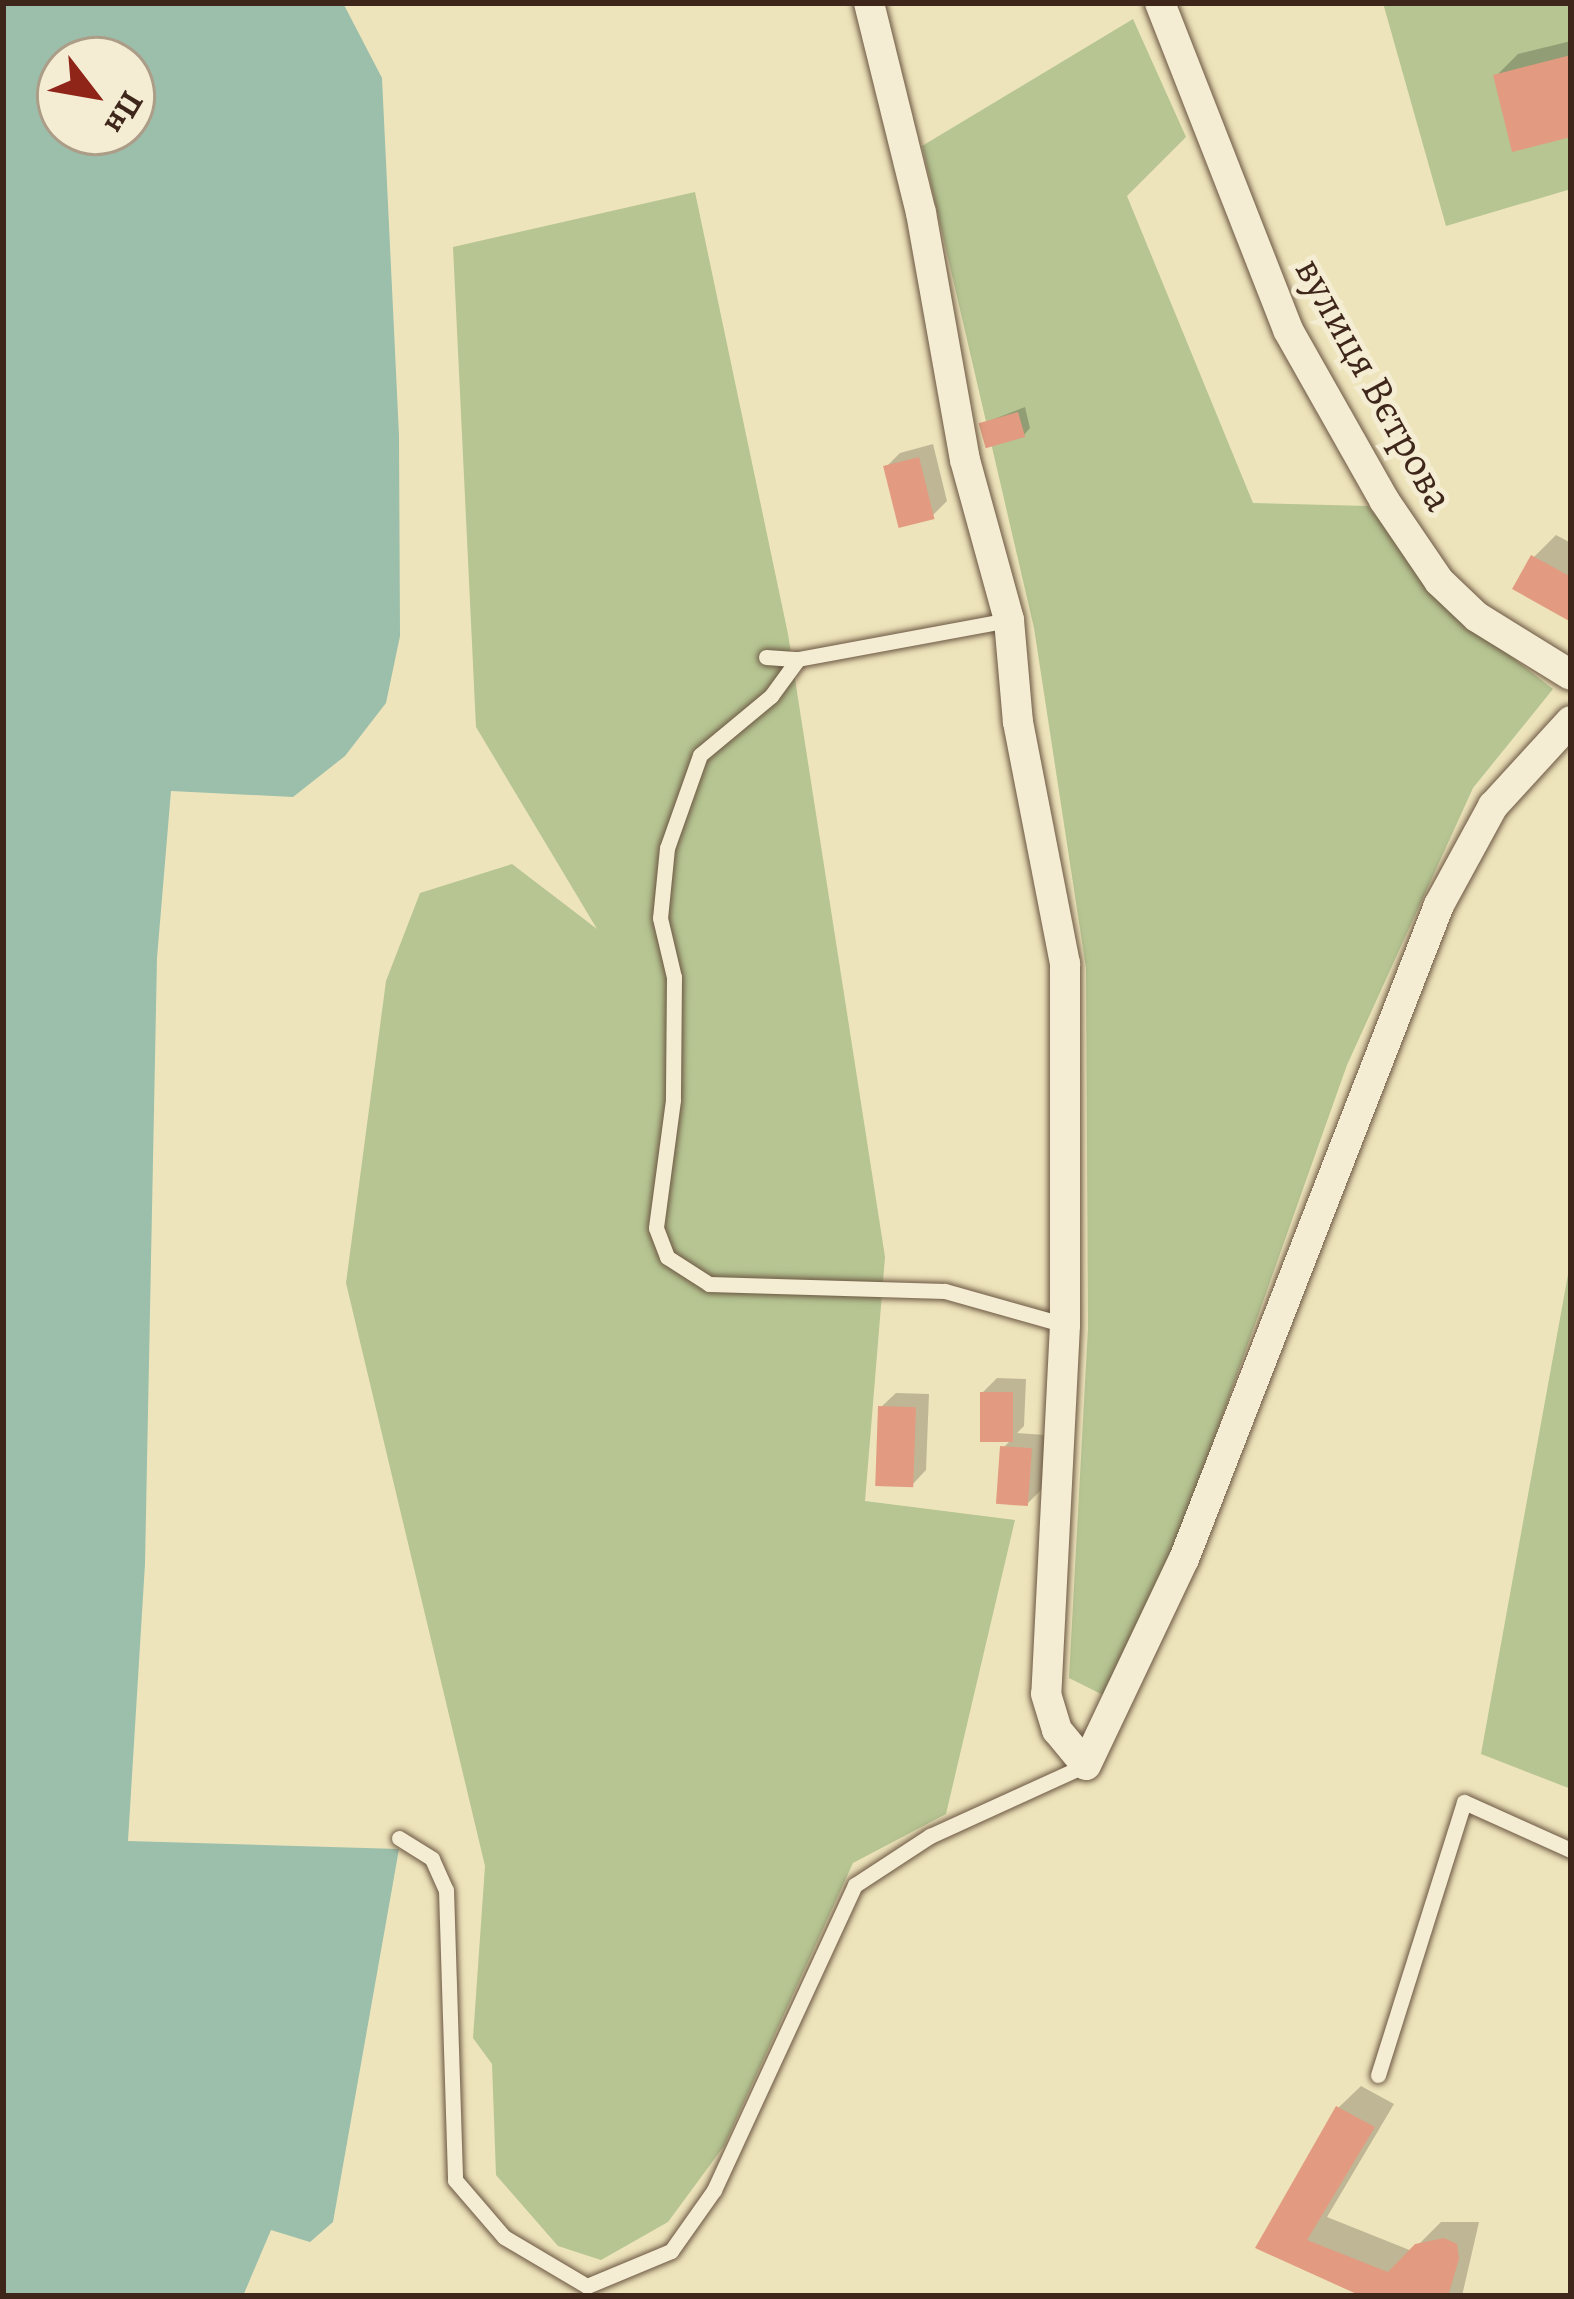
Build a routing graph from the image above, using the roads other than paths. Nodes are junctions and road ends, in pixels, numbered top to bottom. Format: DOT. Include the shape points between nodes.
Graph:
graph roads {
  1 [pos="869,3"];
  2 [pos="1160,3"];
  3 [pos="1009,620"];
  4 [pos="766,657"];
  5 [pos="798,659"];
  6 [pos="1571,675"];
  7 [pos="1571,721"];
  8 [pos="1065,1325"];
  9 [pos="1086,1765"];
  10 [pos="399,1838"];
  11 [pos="1571,1850"];
  12 [pos="1378,2075"];
  1 -- 3 [label="street" via="921,213 965,460"];
  2 -- 6 [label="street, вулиця Вєтрова" via="1288,330 1384,500 1439,581"];
  3 -- 5 [label="lane"];
  3 -- 8 [label="street" via="1018,722 1065,963"];
  4 -- 5 [label="lane"];
  5 -- 8 [label="lane" via="771,696 700,755 667,848 660,918 674,976 673,1100 656,1228 667,1257 709,1284 945,1291"];
  7 -- 9 [label="street" via="1493,806 1439,905 1184,1559"];
  8 -- 9 [label="street" via="1046,1694 1057,1730"];
  9 -- 10 [label="lane" via="930,1835 855,1885 714,2191 671,2251 587,2286 504,2237 455,2180 446,1890 432,1859"];
  11 -- 12 [label="lane" via="1464,1802"];
}
